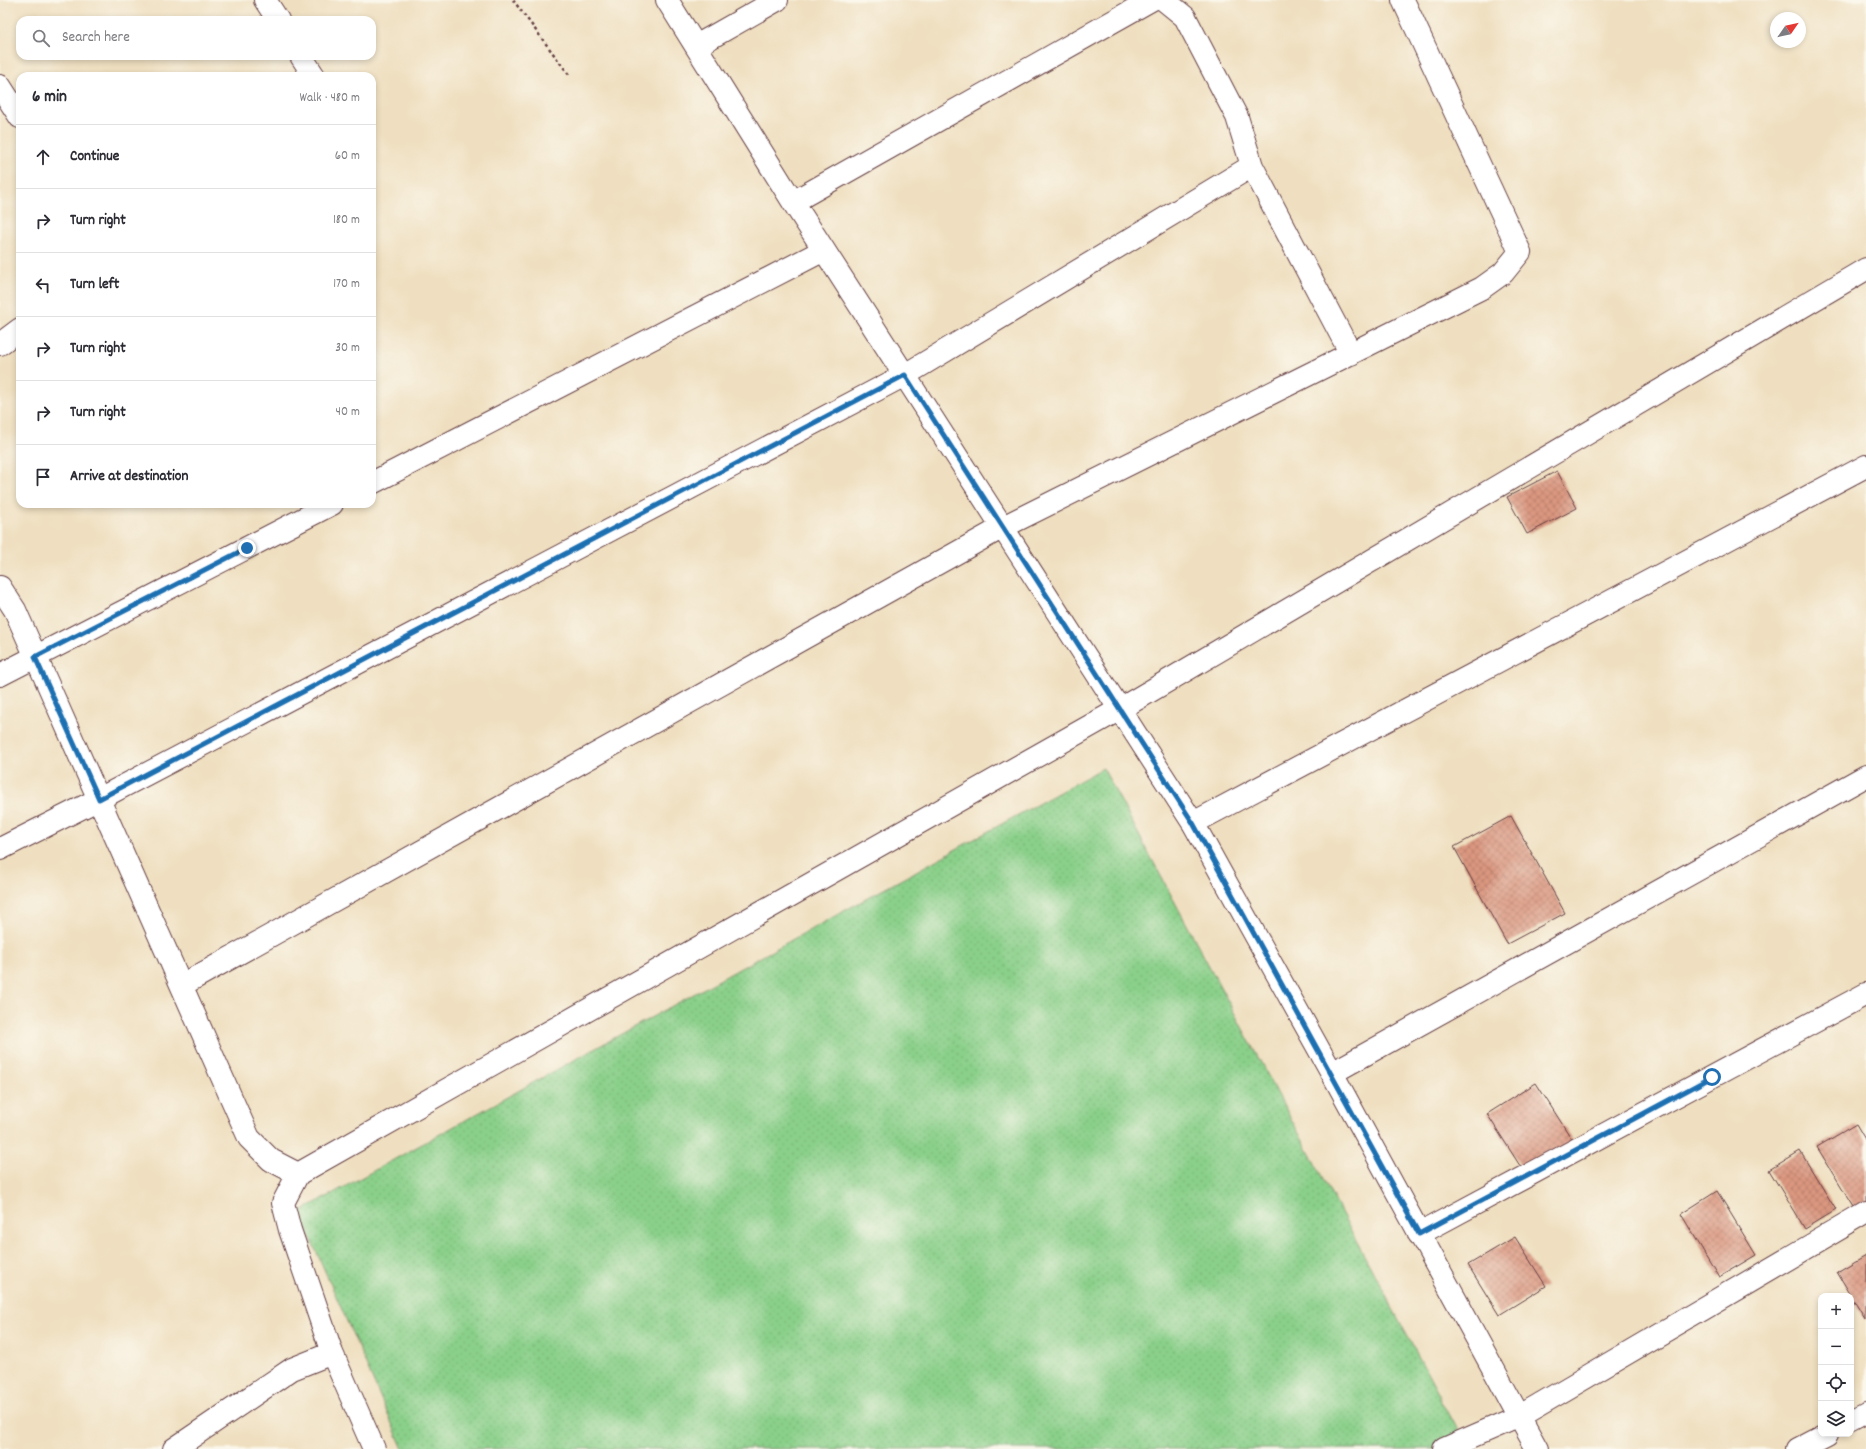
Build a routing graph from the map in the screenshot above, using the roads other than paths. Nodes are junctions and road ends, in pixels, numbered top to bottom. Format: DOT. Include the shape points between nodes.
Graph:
graph roads {
  1 [pos="265,0"];
  2 [pos="667,0"];
  3 [pos="777,0"];
  4 [pos="1151,0"];
  5 [pos="1164,0"];
  6 [pos="1403,0"];
  7 [pos="275,16"];
  8 [pos="696,46"];
  9 [pos="304,60"];
  10 [pos="311,72"];
  11 [pos="0,86"];
  12 [pos="16,111"];
  13 [pos="1252,166"];
  14 [pos="793,202"];
  15 [pos="824,250"];
  16 [pos="1866,269"];
  17 [pos="16,332"];
  18 [pos="0,344"];
  19 [pos="1351,354"];
  20 [pos="905,375"];
  21 [pos="1866,466"];
  22 [pos="376,481"];
  23 [pos="324,508"];
  24 [pos="1003,527"];
  25 [pos="0,587"];
  26 [pos="35,657"];
  27 [pos="0,675"];
  28 [pos="1120,709"];
  29 [pos="1866,776"];
  30 [pos="99,799"];
  31 [pos="1193,823"];
  32 [pos="0,849"];
  33 [pos="182,985"];
  34 [pos="1866,994"];
  35 [pos="1332,1073"];
  36 [pos="298,1174"];
  37 [pos="1866,1213"];
  38 [pos="1419,1234"];
  39 [pos="332,1353"];
  40 [pos="1866,1414"];
  41 [pos="1520,1416"];
  42 [pos="1854,1420"];
  43 [pos="1821,1437"];
  44 [pos="174,1449"];
  45 [pos="374,1449"];
  46 [pos="1444,1449"];
  47 [pos="1537,1449"];
  48 [pos="1798,1449"];
  1 -- 7 [label="street"];
  2 -- 8 [label="street"];
  3 -- 8 [label="street"];
  4 -- 14 [label="street"];
  5 -- 13 [label="street" via="1185,17 1192,30 1237,117"];
  6 -- 19 [label="street" via="1520,252 1503,274 1482,288"];
  8 -- 14 [label="street"];
  9 -- 10 [label="street"];
  11 -- 12 [label="street"];
  13 -- 19 [label="street"];
  13 -- 20 [label="street"];
  14 -- 15 [label="street"];
  15 -- 20 [label="street"];
  15 -- 22 [label="street"];
  16 -- 28 [label="street"];
  17 -- 18 [label="street"];
  19 -- 24 [label="street"];
  20 -- 24 [label="street"];
  20 -- 30 [label="street"];
  21 -- 31 [label="street"];
  23 -- 26 [label="street"];
  24 -- 28 [label="street"];
  24 -- 33 [label="street"];
  25 -- 26 [label="street" via="15,610"];
  26 -- 27 [label="street"];
  26 -- 30 [label="street"];
  28 -- 31 [label="street"];
  28 -- 36 [label="street"];
  29 -- 35 [label="street"];
  30 -- 32 [label="street"];
  30 -- 33 [label="street"];
  31 -- 35 [label="street"];
  33 -- 36 [label="street" via="250,1138 270,1160"];
  34 -- 38 [label="street"];
  35 -- 38 [label="street"];
  36 -- 39 [label="street" via="283,1203"];
  37 -- 41 [label="street"];
  38 -- 41 [label="street"];
  39 -- 44 [label="street" via="292,1369"];
  39 -- 45 [label="street"];
  40 -- 42 [label="street"];
  41 -- 46 [label="street"];
  41 -- 47 [label="street"];
  43 -- 48 [label="street"];
}
